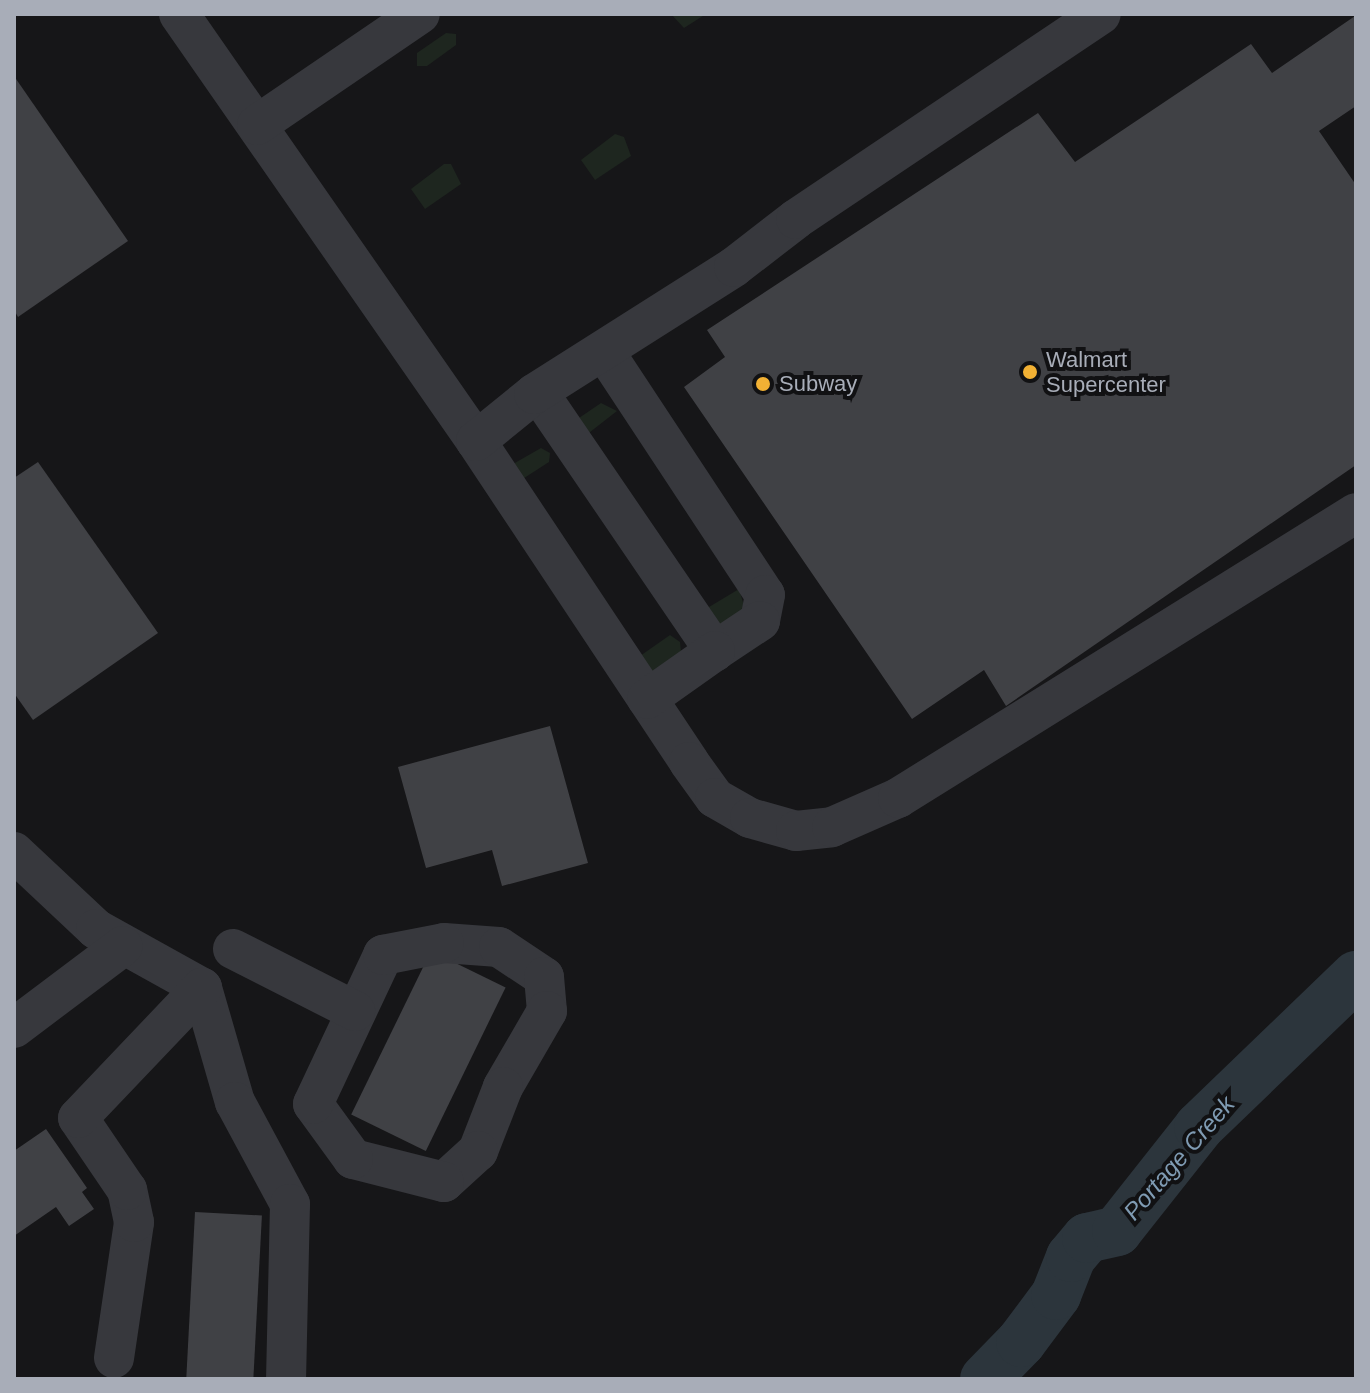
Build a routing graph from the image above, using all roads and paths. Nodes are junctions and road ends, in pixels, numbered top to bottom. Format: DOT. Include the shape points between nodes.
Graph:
graph roads {
  1 [pos="179,14"];
  2 [pos="420,14"];
  3 [pos="1101,14"];
  4 [pos="257,125"];
  5 [pos="604,351"];
  6 [pos="538,392"];
  7 [pos="476,441"];
  8 [pos="1356,513"];
  9 [pos="715,651"];
  10 [pos="647,699"];
  11 [pos="14,852"];
  12 [pos="123,946"];
  13 [pos="233,949"];
  14 [pos="202,988"];
  15 [pos="355,1011"];
  16 [pos="14,1028"];
  17 [pos="114,1358"];
  18 [pos="286,1379"];
  1 -- 4 [label="street"];
  2 -- 4 [label="street"];
  3 -- 5 [label="street"];
  4 -- 7 [label="street"];
  5 -- 6 [label="street"];
  5 -- 9 [label="street" via="765,595 760,621"];
  6 -- 7 [label="street"];
  6 -- 9 [label="street"];
  7 -- 10 [label="street"];
  8 -- 10 [label="street" via="898,798 832,827 796,831 750,818 715,798"];
  9 -- 10 [label="street"];
  11 -- 12 [label="street" via="53,892"];
  12 -- 14 [label="street"];
  12 -- 16 [label="street"];
  13 -- 15 [label="street"];
  14 -- 17 [label="street" via="78,1118 127,1190 134,1222"];
  14 -- 18 [label="street" via="235,1102 290,1204"];
  15 -- 15 [label="street" via="313,1104 353,1159 444,1182 478,1151 503,1087 547,1011 544,977 499,947 444,943 383,955"];
}
